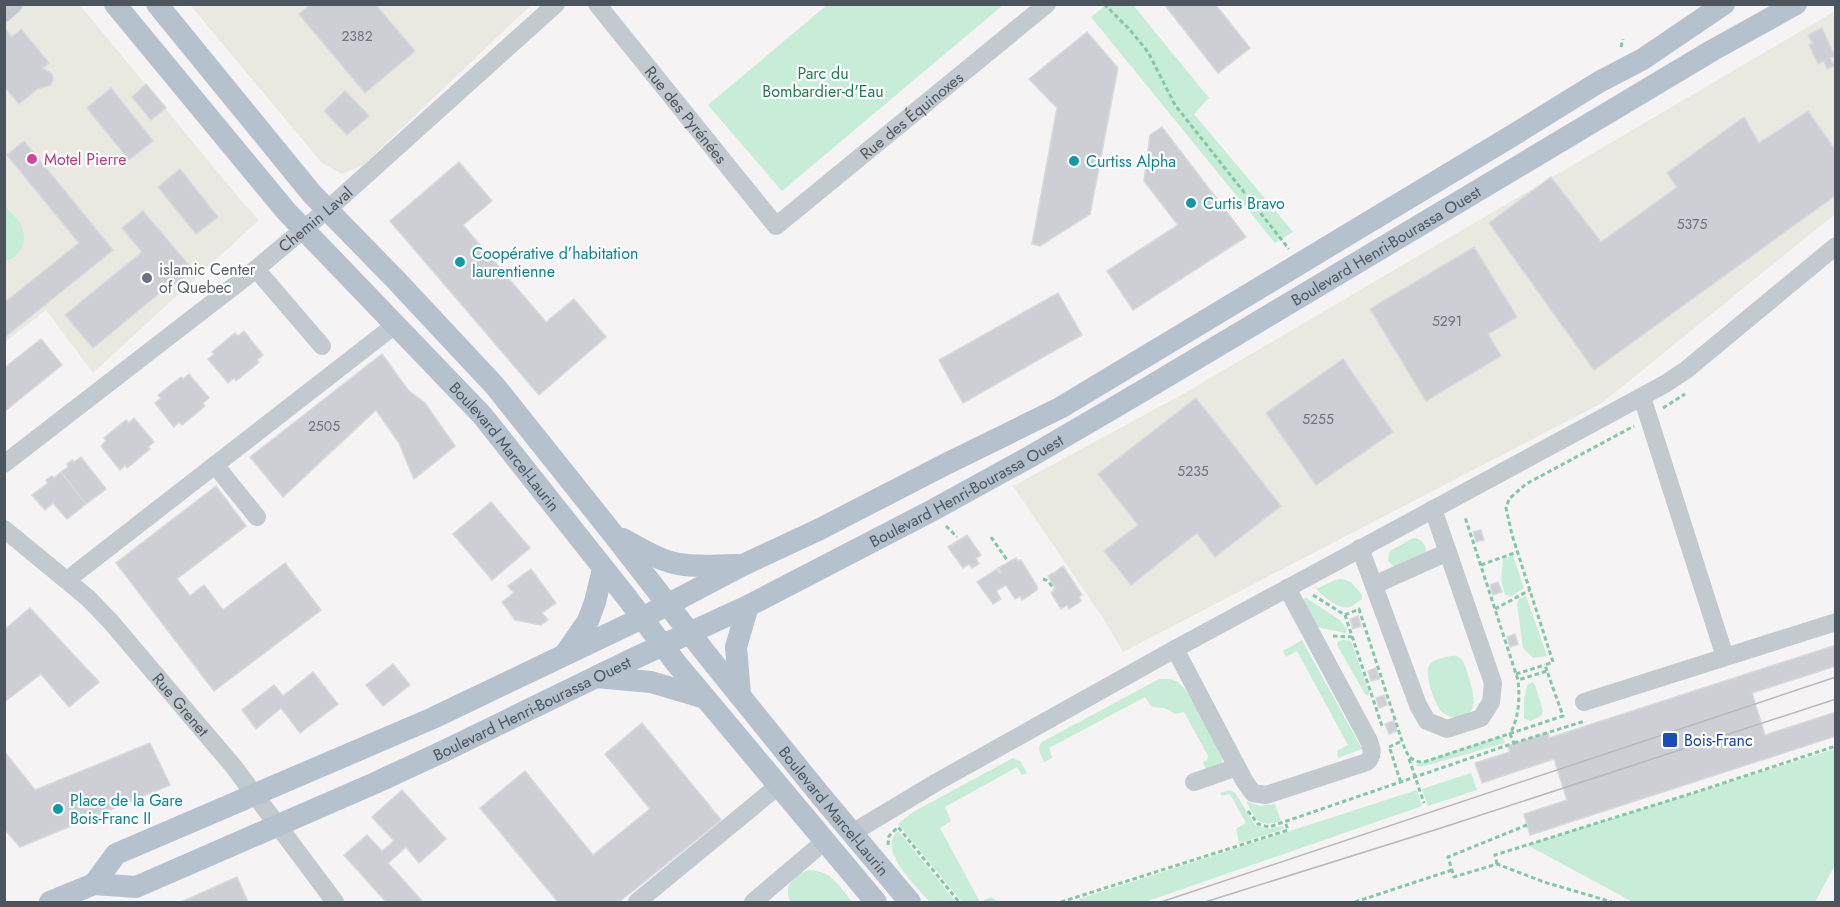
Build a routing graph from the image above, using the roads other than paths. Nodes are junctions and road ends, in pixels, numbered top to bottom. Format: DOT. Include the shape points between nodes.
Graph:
graph roads {
  1 [pos="14,4"];
  2 [pos="115,4"];
  3 [pos="157,4"];
  4 [pos="556,4"];
  5 [pos="597,4"];
  6 [pos="1047,4"];
  7 [pos="1724,4"];
  8 [pos="1796,4"];
  9 [pos="4,12"];
  10 [pos="327,209"];
  11 [pos="776,226"];
  12 [pos="303,228"];
  13 [pos="1836,246"];
  14 [pos="256,269"];
  15 [pos="395,325"];
  16 [pos="322,346"];
  17 [pos="1642,397"];
  18 [pos="4,464"];
  19 [pos="215,465"];
  20 [pos="1433,509"];
  21 [pos="257,517"];
  22 [pos="4,529"];
  23 [pos="613,534"];
  24 [pos="1360,548"];
  25 [pos="1448,552"];
  26 [pos="743,565"];
  27 [pos="603,568"];
  28 [pos="67,580"];
  29 [pos="1374,585"];
  30 [pos="1287,588"];
  31 [pos="668,604"];
  32 [pos="748,606"];
  33 [pos="642,618"];
  34 [pos="1836,622"];
  35 [pos="691,633"];
  36 [pos="662,645"];
  37 [pos="1175,649"];
  38 [pos="564,655"];
  39 [pos="1725,657"];
  40 [pos="596,677"];
  41 [pos="740,695"];
  42 [pos="705,698"];
  43 [pos="1584,702"];
  44 [pos="1237,767"];
  45 [pos="1194,782"];
  46 [pos="778,786"];
  47 [pos="254,795"];
  48 [pos="277,826"];
  49 [pos="852,832"];
  50 [pos="825,841"];
  51 [pos="94,884"];
  52 [pos="763,899"];
  53 [pos="335,902"];
  54 [pos="50,903"];
  55 [pos="637,903"];
  56 [pos="876,903"];
  57 [pos="910,903"];
  1 -- 9 [label="street"];
  2 -- 12 [label="main road, Boulevard Marcel-Laurin"];
  3 -- 10 [label="main road, Boulevard Marcel-Laurin"];
  4 -- 10 [label="street, Chemin Laval"];
  5 -- 11 [label="street, Rue des Pyrénées"];
  6 -- 11 [label="street, Rue des Équinoxes"];
  7 -- 26 [label="main road, Boulevard Henri-Bourassa Ouest" via="1643,59 1075,399"];
  8 -- 32 [label="main road, Boulevard Henri-Bourassa Ouest" via="1069,434 943,505"];
  10 -- 12 [label="street, Chemin Laval"];
  10 -- 23 [label="main road, Boulevard Marcel-Laurin" via="484,372"];
  12 -- 14 [label="street, Chemin Laval"];
  12 -- 15 [label="main road, Boulevard Marcel-Laurin"];
  13 -- 17 [label="street" via="1686,370"];
  14 -- 16 [label="street"];
  14 -- 18 [label="street, Chemin Laval"];
  15 -- 19 [label="street"];
  15 -- 27 [label="main road, Boulevard Marcel-Laurin" via="482,415"];
  17 -- 20 [label="street"];
  17 -- 39 [label="street"];
  19 -- 21 [label="street"];
  19 -- 28 [label="street"];
  20 -- 24 [label="street"];
  20 -- 25 [label="street"];
  22 -- 28 [label="street, Rue Grenet"];
  23 -- 26 [label="main road" via="674,563"];
  23 -- 31 [label="main road, Boulevard Marcel-Laurin"];
  24 -- 29 [label="street"];
  24 -- 30 [label="street"];
  25 -- 29 [label="street"];
  25 -- 29 [label="street" via="1493,683 1491,702 1481,718 1447,729 1427,721"];
  26 -- 31 [label="main road, Boulevard Henri-Bourassa Ouest"];
  27 -- 33 [label="main road, Boulevard Marcel-Laurin"];
  27 -- 38 [label="main road" via="588,621"];
  28 -- 47 [label="street, Rue Grenet" via="111,622"];
  30 -- 37 [label="street"];
  30 -- 44 [label="street" via="1373,752 1360,766 1266,795 1253,793"];
  31 -- 33 [label="main road, Boulevard Henri-Bourassa Ouest"];
  31 -- 35 [label="main road, Boulevard Marcel-Laurin"];
  32 -- 35 [label="main road, Boulevard Henri-Bourassa Ouest"];
  32 -- 41 [label="main road" via="736,647"];
  33 -- 36 [label="main road, Boulevard Marcel-Laurin"];
  33 -- 38 [label="main road, Boulevard Henri-Bourassa Ouest"];
  34 -- 39 [label="street"];
  35 -- 36 [label="main road, Boulevard Henri-Bourassa Ouest"];
  35 -- 41 [label="main road, Boulevard Marcel-Laurin"];
  36 -- 40 [label="main road, Boulevard Henri-Bourassa Ouest"];
  36 -- 42 [label="main road, Boulevard Marcel-Laurin"];
  37 -- 44 [label="street"];
  37 -- 49 [label="street"];
  38 -- 47 [label="main road, Boulevard Henri-Bourassa Ouest"];
  39 -- 43 [label="street"];
  40 -- 42 [label="main road" via="651,682"];
  40 -- 48 [label="main road, Boulevard Henri-Bourassa Ouest"];
  41 -- 49 [label="main road, Boulevard Marcel-Laurin"];
  42 -- 46 [label="main road, Boulevard Marcel-Laurin"];
  44 -- 45 [label="street"];
  46 -- 50 [label="main road, Boulevard Marcel-Laurin"];
  46 -- 55 [label="street"];
  47 -- 48 [label="street, Rue Grenet"];
  47 -- 51 [label="main road, Boulevard Henri-Bourassa Ouest" via="116,854"];
  48 -- 51 [label="main road, Boulevard Henri-Bourassa Ouest" via="136,887"];
  48 -- 53 [label="street, Rue Grenet"];
  49 -- 57 [label="main road, Boulevard Marcel-Laurin"];
  50 -- 52 [label="street"];
  50 -- 56 [label="main road, Boulevard Marcel-Laurin"];
  51 -- 54 [label="main road, Boulevard Henri-Bourassa Ouest"];
}
